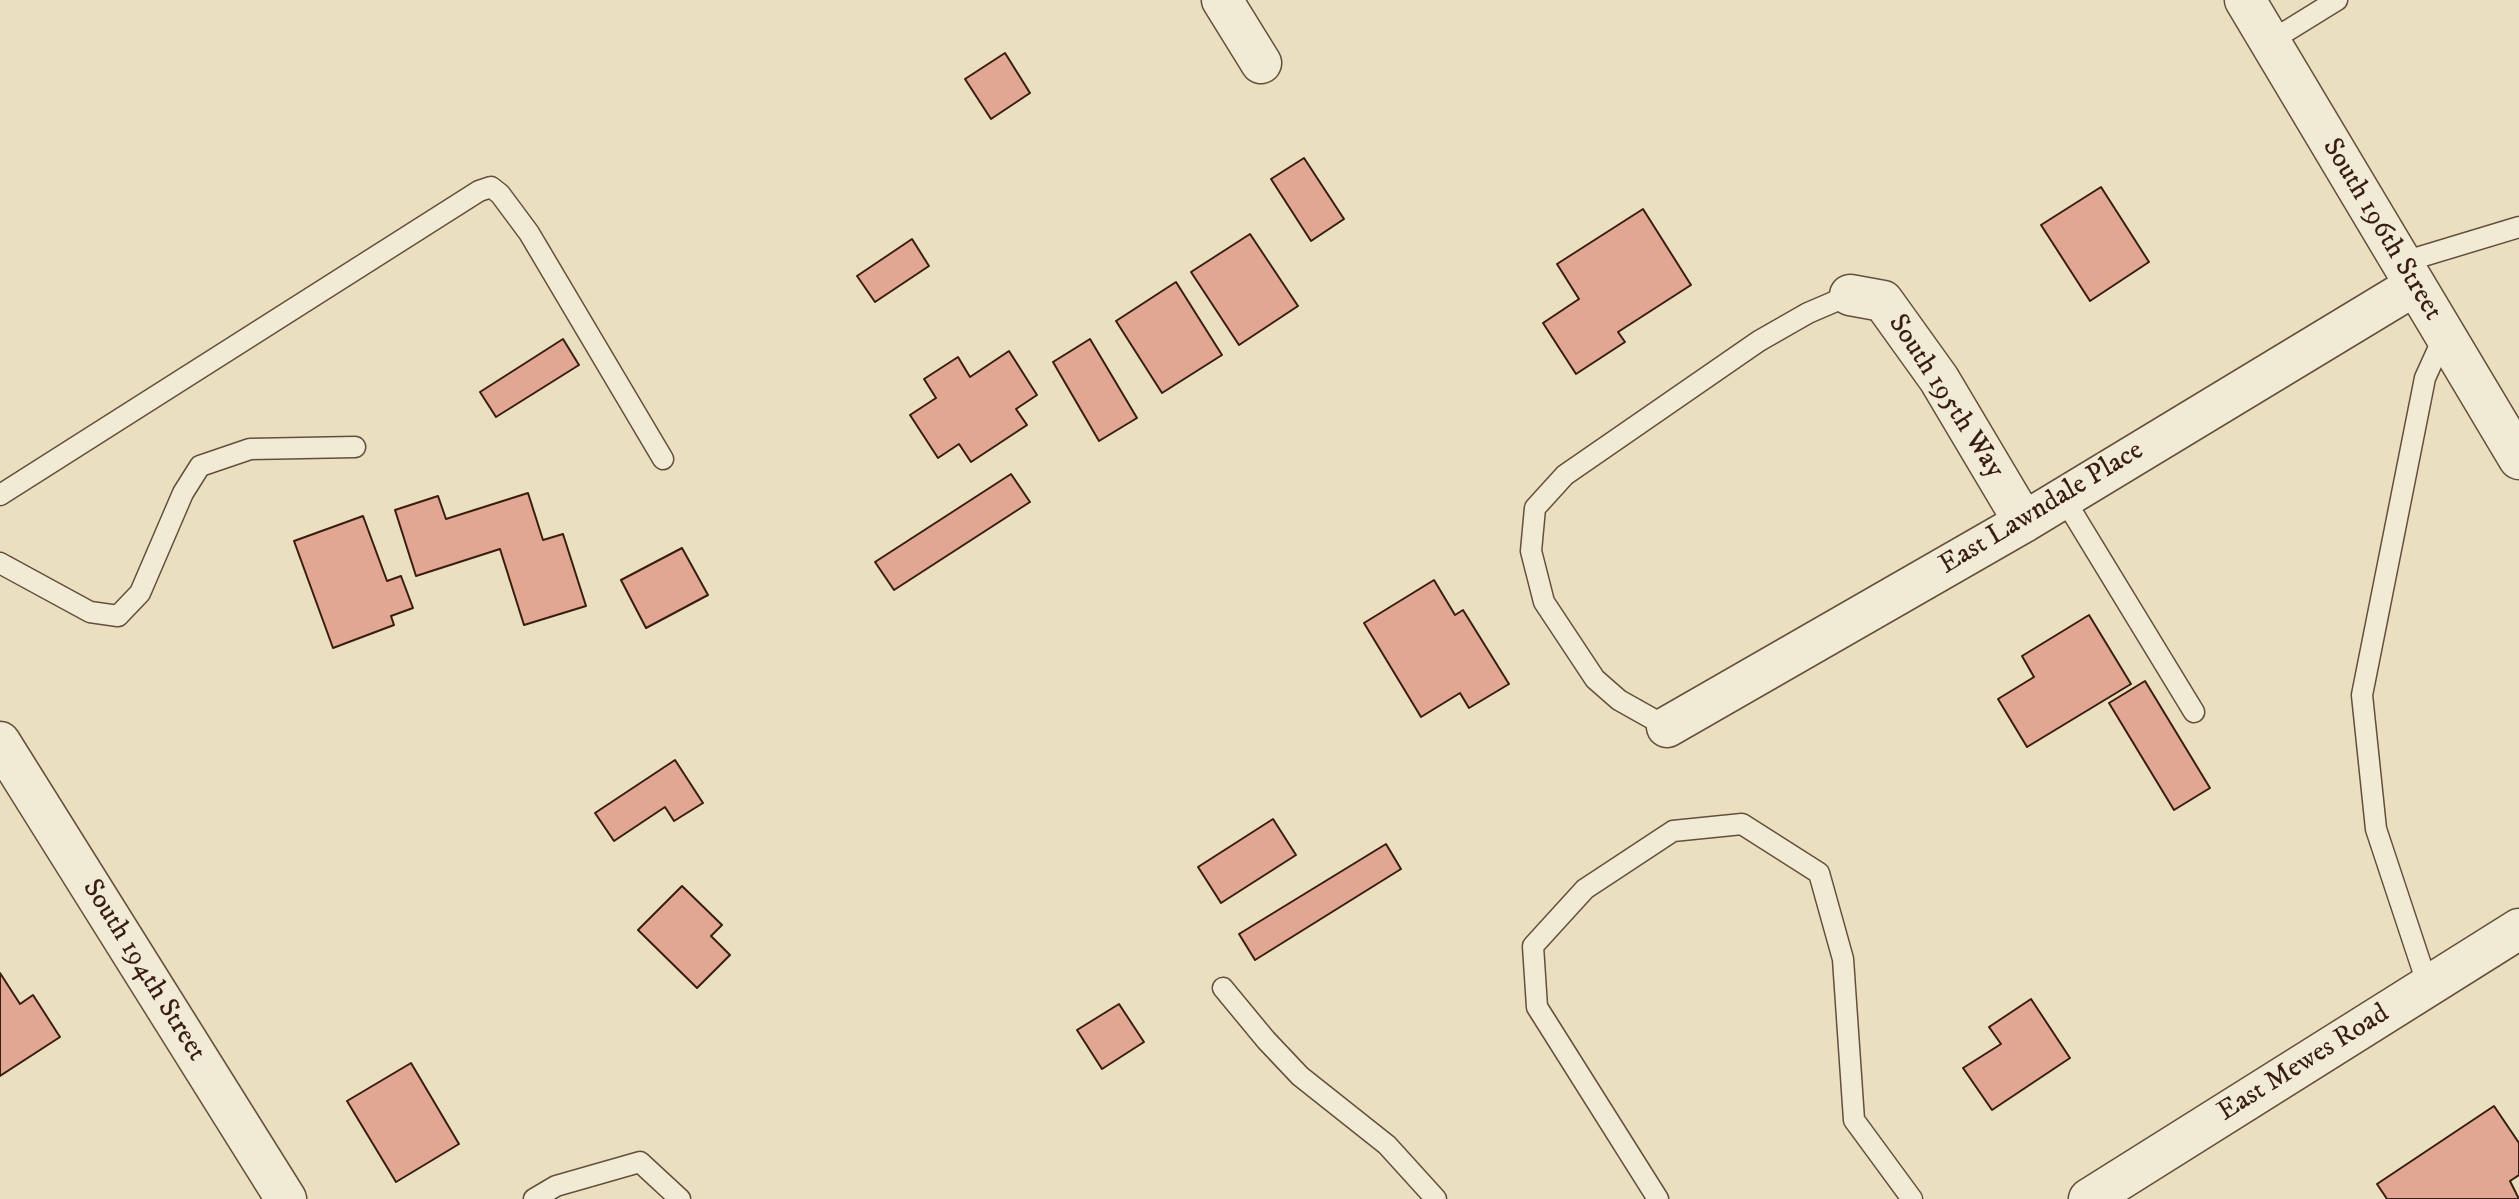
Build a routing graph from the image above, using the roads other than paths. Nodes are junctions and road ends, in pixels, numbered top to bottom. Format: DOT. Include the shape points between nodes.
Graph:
graph roads {
  1 [pos="1222,0"];
  2 [pos="2245,0"];
  3 [pos="2337,0"];
  4 [pos="2269,42"];
  5 [pos="1261,63"];
  6 [pos="2519,227"];
  7 [pos="2407,275"];
  8 [pos="1850,295"];
  9 [pos="2444,336"];
  10 [pos="355,447"];
  11 [pos="663,459"];
  12 [pos="2519,459"];
  13 [pos="0,495"];
  14 [pos="2063,497"];
  15 [pos="2024,522"];
  16 [pos="0,563"];
  17 [pos="2194,712"];
  18 [pos="1667,727"];
  19 [pos="0,742"];
  20 [pos="2519,929"];
  21 [pos="2428,986"];
  22 [pos="1223,988"];
  23 [pos="286,1199"];
  24 [pos="534,1199"];
  25 [pos="680,1199"];
  26 [pos="1436,1199"];
  27 [pos="1658,1199"];
  28 [pos="1912,1199"];
  29 [pos="2089,1199"];
  1 -- 5 [label="street"];
  2 -- 4 [label="street, South 196th Street"];
  3 -- 4 [label="lane"];
  4 -- 7 [label="street, South 196th Street"];
  6 -- 7 [label="lane"];
  7 -- 9 [label="street, South 196th Street"];
  7 -- 14 [label="street, East Lawndale Place"];
  8 -- 15 [label="street, South 195th Way" via="1883,301 1939,379"];
  8 -- 18 [label="lane" via="1759,341 1565,475 1535,508 1531,551 1544,602 1595,679 1619,700"];
  9 -- 12 [label="street, South 196th Street"];
  9 -- 21 [label="lane" via="2425,378 2362,695 2376,829"];
  10 -- 16 [label="lane" via="250,449 200,466 140,593 118,616 90,612"];
  11 -- 13 [label="lane" via="529,233 491,187"];
  14 -- 15 [label="street, East Lawndale Place"];
  14 -- 17 [label="lane"];
  15 -- 18 [label="street, East Lawndale Place"];
  19 -- 23 [label="street, South 194th Street"];
  20 -- 21 [label="street, East Mewes Road"];
  21 -- 29 [label="street, East Mewes Road"];
  22 -- 26 [label="lane" via="1300,1076 1387,1145"];
  24 -- 25 [label="lane" via="556,1186 640,1162"];
  27 -- 28 [label="lane" via="1537,1007 1533,946 1585,889 1673,831 1742,824 1819,873 1843,959 1854,1120"];
}
